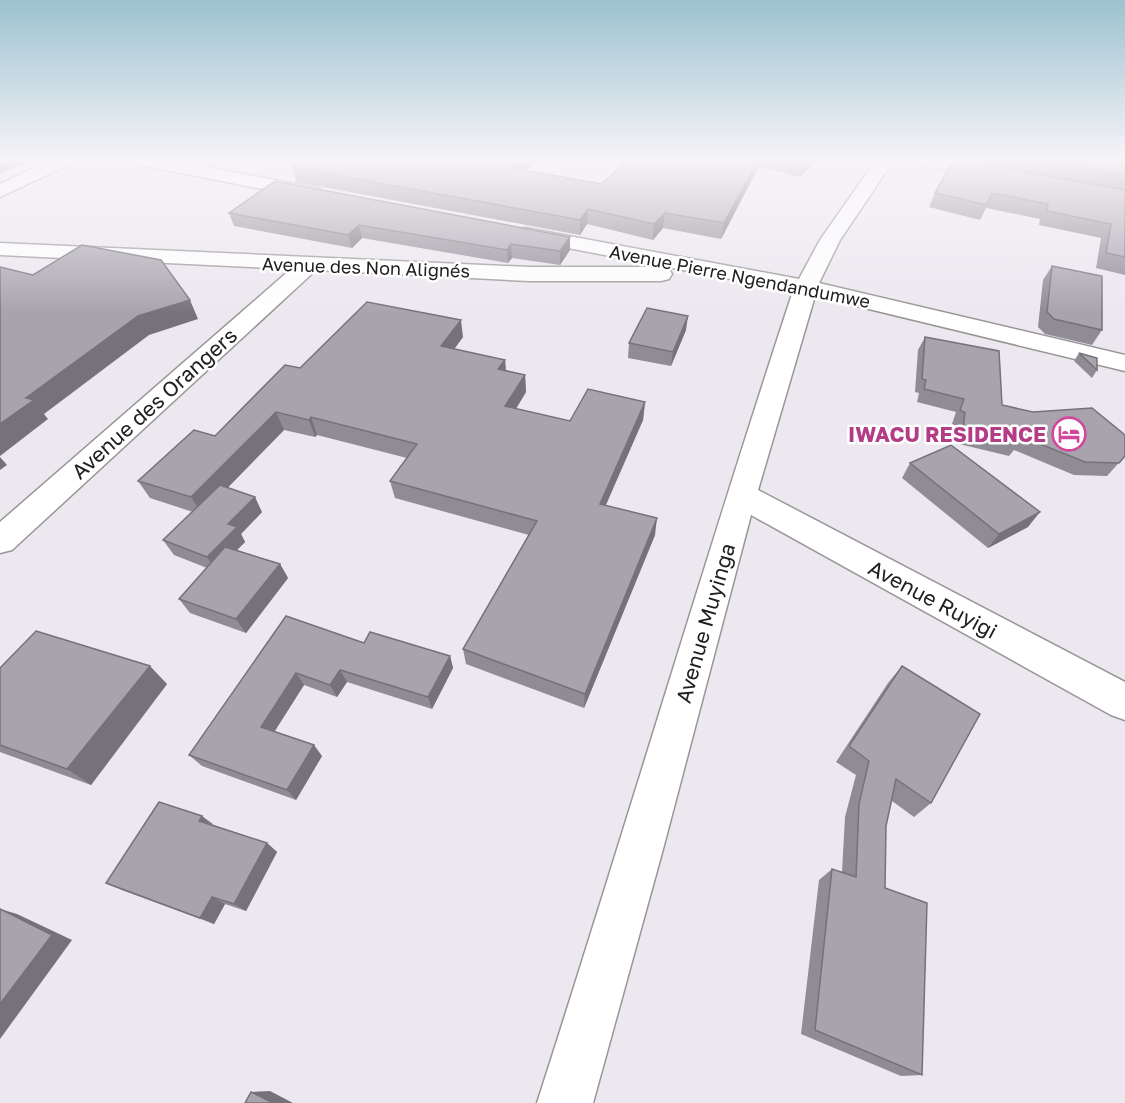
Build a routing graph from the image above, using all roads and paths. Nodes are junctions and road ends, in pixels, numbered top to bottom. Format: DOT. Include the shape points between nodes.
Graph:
graph roads {
  1 [pos="850,211"];
  2 [pos="502,229"];
  3 [pos="0,249"];
  4 [pos="309,265"];
  5 [pos="732,273"];
  6 [pos="806,287"];
  7 [pos="1125,363"];
  8 [pos="741,495"];
  9 [pos="0,541"];
  10 [pos="1125,702"];
  11 [pos="565,1103"];
  1 -- 6 [label="street, Avenue Muyinga"];
  2 -- 5 [label="street, Avenue Pierre Ngendandumwe"];
  3 -- 4 [label="street, Avenue des Non Alignés"];
  4 -- 5 [label="street, Avenue des Non Alignés" via="529,274"];
  4 -- 9 [label="street, Avenue des Orangers"];
  5 -- 6 [label="street, Avenue Pierre Ngendandumwe"];
  6 -- 7 [label="street, Avenue Pierre Ngendandumwe"];
  6 -- 8 [label="street, Avenue Muyinga"];
  8 -- 10 [label="street, Avenue Ruyigi"];
  8 -- 11 [label="street, Avenue Muyinga"];
}
